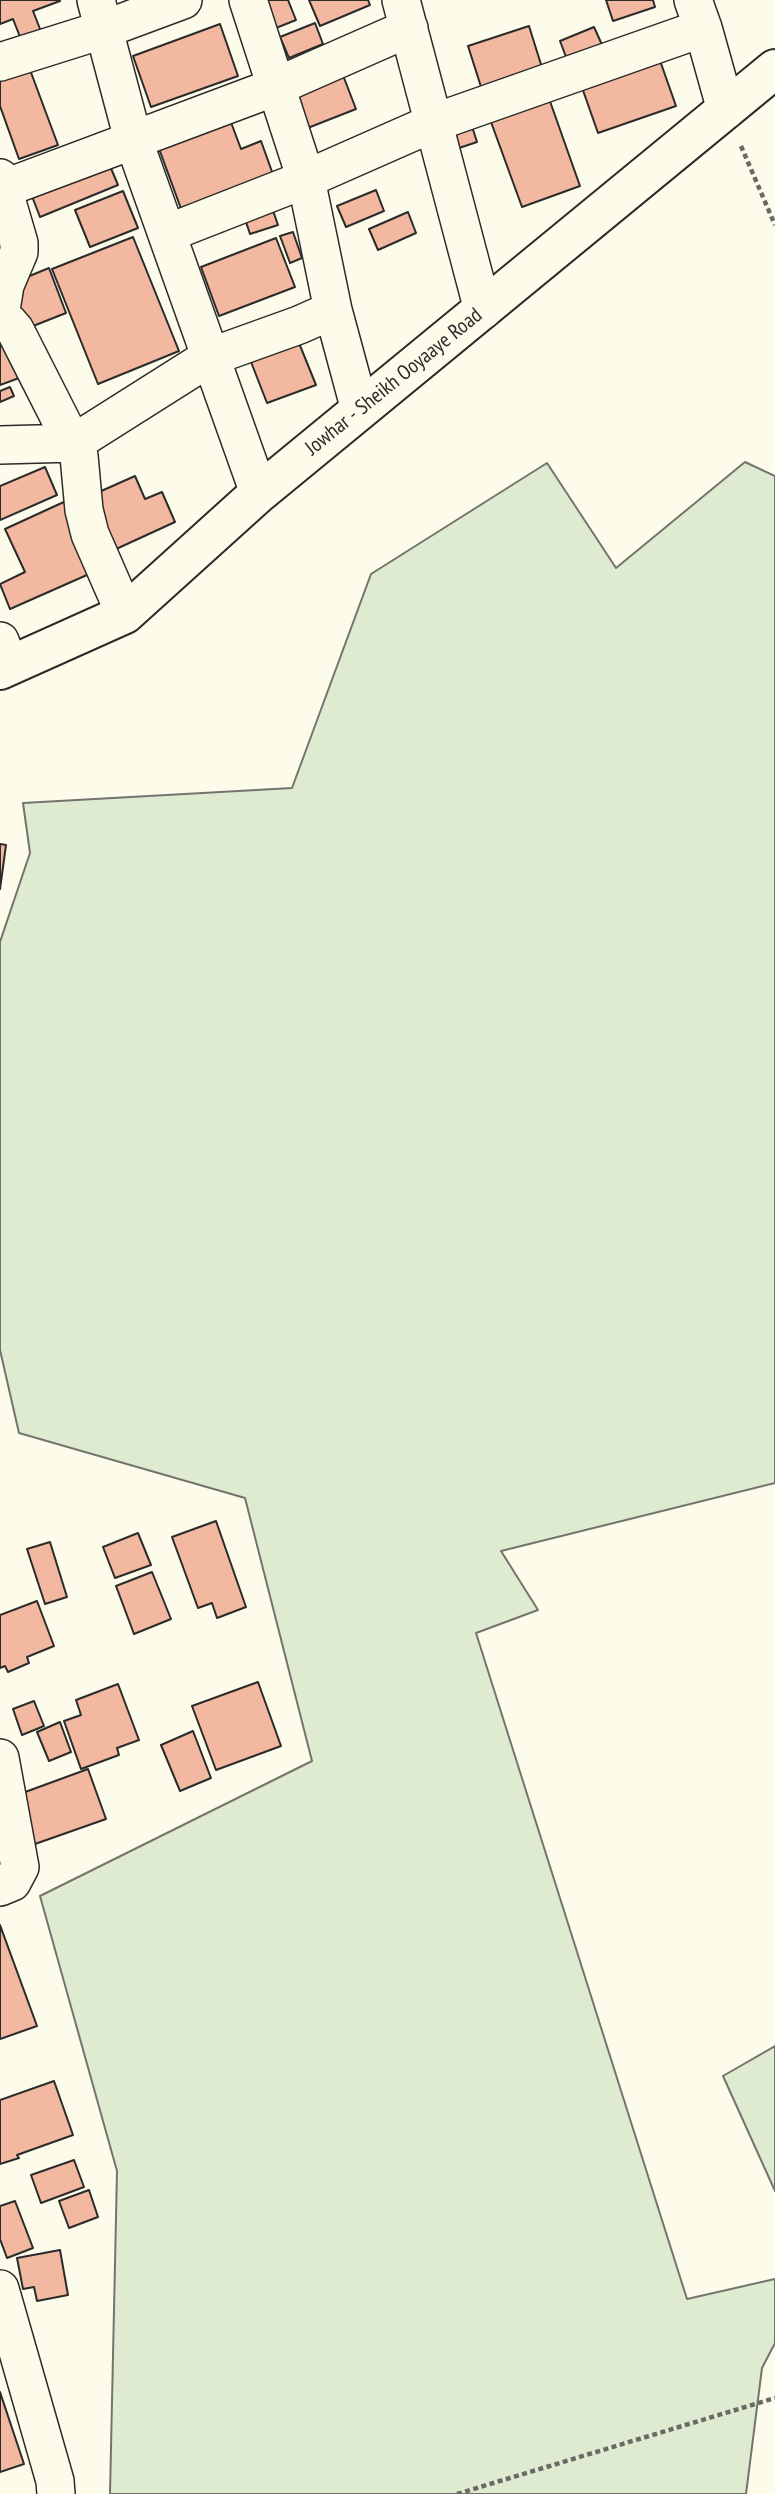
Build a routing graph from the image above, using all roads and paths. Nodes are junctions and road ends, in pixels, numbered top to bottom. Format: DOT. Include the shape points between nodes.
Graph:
graph roads {
  1 [pos="183,0"];
  2 [pos="248,0"];
  3 [pos="100,14"];
  4 [pos="405,14"];
  5 [pos="698,14"];
  6 [pos="0,62"];
  7 [pos="775,69"];
  8 [pos="275,87"];
  9 [pos="726,110"];
  10 [pos="433,123"];
  11 [pos="133,139"];
  12 [pos="306,179"];
  13 [pos="1,186"];
  14 [pos="775,225"];
  15 [pos="168,233"];
  16 [pos="333,310"];
  17 [pos="483,310"];
  18 [pos="0,317"];
  19 [pos="210,357"];
  20 [pos="360,410"];
  21 [pos="74,443"];
  22 [pos="0,444"];
  23 [pos="259,493"];
  24 [pos="125,614"];
  25 [pos="3,658"];
  26 [pos="0,1758"];
  27 [pos="0,1887"];
  28 [pos="3,2313"];
  29 [pos="775,2398"];
  30 [pos="56,2494"];
  31 [pos="457,2494"];
  1 -- 3 [label="street"];
  2 -- 8 [label="street"];
  3 -- 6 [label="street"];
  3 -- 11 [label="street"];
  4 -- 8 [label="street"];
  4 -- 10 [label="street"];
  5 -- 9 [label="street"];
  5 -- 10 [label="street"];
  7 -- 9 [label="street, Jowhar - Sheikh Ooyaaye Road"];
  8 -- 11 [label="street"];
  8 -- 12 [label="street"];
  9 -- 14 [label="path"];
  9 -- 17 [label="street, Jowhar - Sheikh Ooyaaye Road"];
  10 -- 12 [label="street"];
  10 -- 17 [label="street"];
  11 -- 13 [label="street"];
  11 -- 15 [label="street"];
  12 -- 15 [label="street"];
  12 -- 16 [label="street"];
  13 -- 18 [label="street" via="19,252 5,285"];
  15 -- 19 [label="street"];
  16 -- 19 [label="street"];
  16 -- 20 [label="street"];
  17 -- 20 [label="street, Jowhar - Sheikh Ooyaaye Road"];
  18 -- 21 [label="street" via="15,330"];
  19 -- 21 [label="street"];
  19 -- 23 [label="street"];
  20 -- 23 [label="street, Jowhar - Sheikh Ooyaaye Road"];
  21 -- 22 [label="street"];
  21 -- 24 [label="street" via="90,534"];
  23 -- 24 [label="street, Jowhar - Sheikh Ooyaaye Road"];
  24 -- 25 [label="street, Jowhar - Sheikh Ooyaaye Road"];
  26 -- 27 [label="street" via="20,1867 12,1882"];
  28 -- 30 [label="street"];
  29 -- 31 [label="path"];
}
